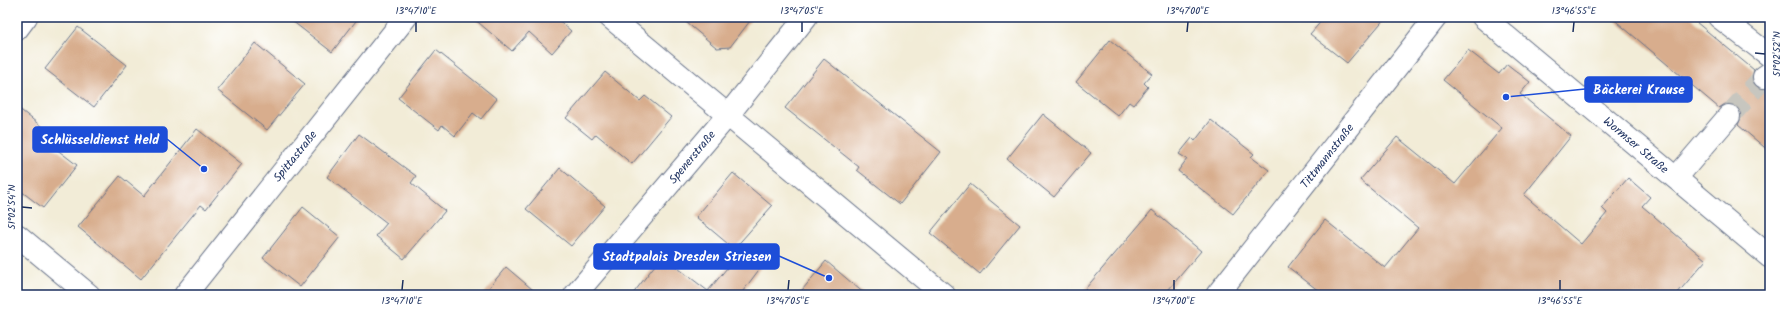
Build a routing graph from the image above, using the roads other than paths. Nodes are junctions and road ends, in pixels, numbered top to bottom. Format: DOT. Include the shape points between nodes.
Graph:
graph roads {
  1 [pos="26,17"];
  2 [pos="406,17"];
  3 [pos="610,17"];
  4 [pos="806,17"];
  5 [pos="1436,17"];
  6 [pos="1483,17"];
  7 [pos="1719,17"];
  8 [pos="17,29"];
  9 [pos="1770,56"];
  10 [pos="728,115"];
  11 [pos="1729,116"];
  12 [pos="1676,178"];
  13 [pos="17,235"];
  14 [pos="1770,257"];
  15 [pos="89,295"];
  16 [pos="185,295"];
  17 [pos="576,295"];
  18 [pos="944,295"];
  19 [pos="1217,295"];
  1 -- 8 [label="street"];
  2 -- 16 [label="street, Spittastraße"];
  3 -- 10 [label="street"];
  4 -- 10 [label="street, Spenerstraße"];
  5 -- 19 [label="street, Tittmannstraße"];
  6 -- 12 [label="street, Wormser Straße"];
  7 -- 9 [label="street"];
  10 -- 17 [label="street, Spenerstraße"];
  10 -- 18 [label="street"];
  11 -- 12 [label="street"];
  12 -- 14 [label="street, Wormser Straße"];
  13 -- 15 [label="street"];
}
